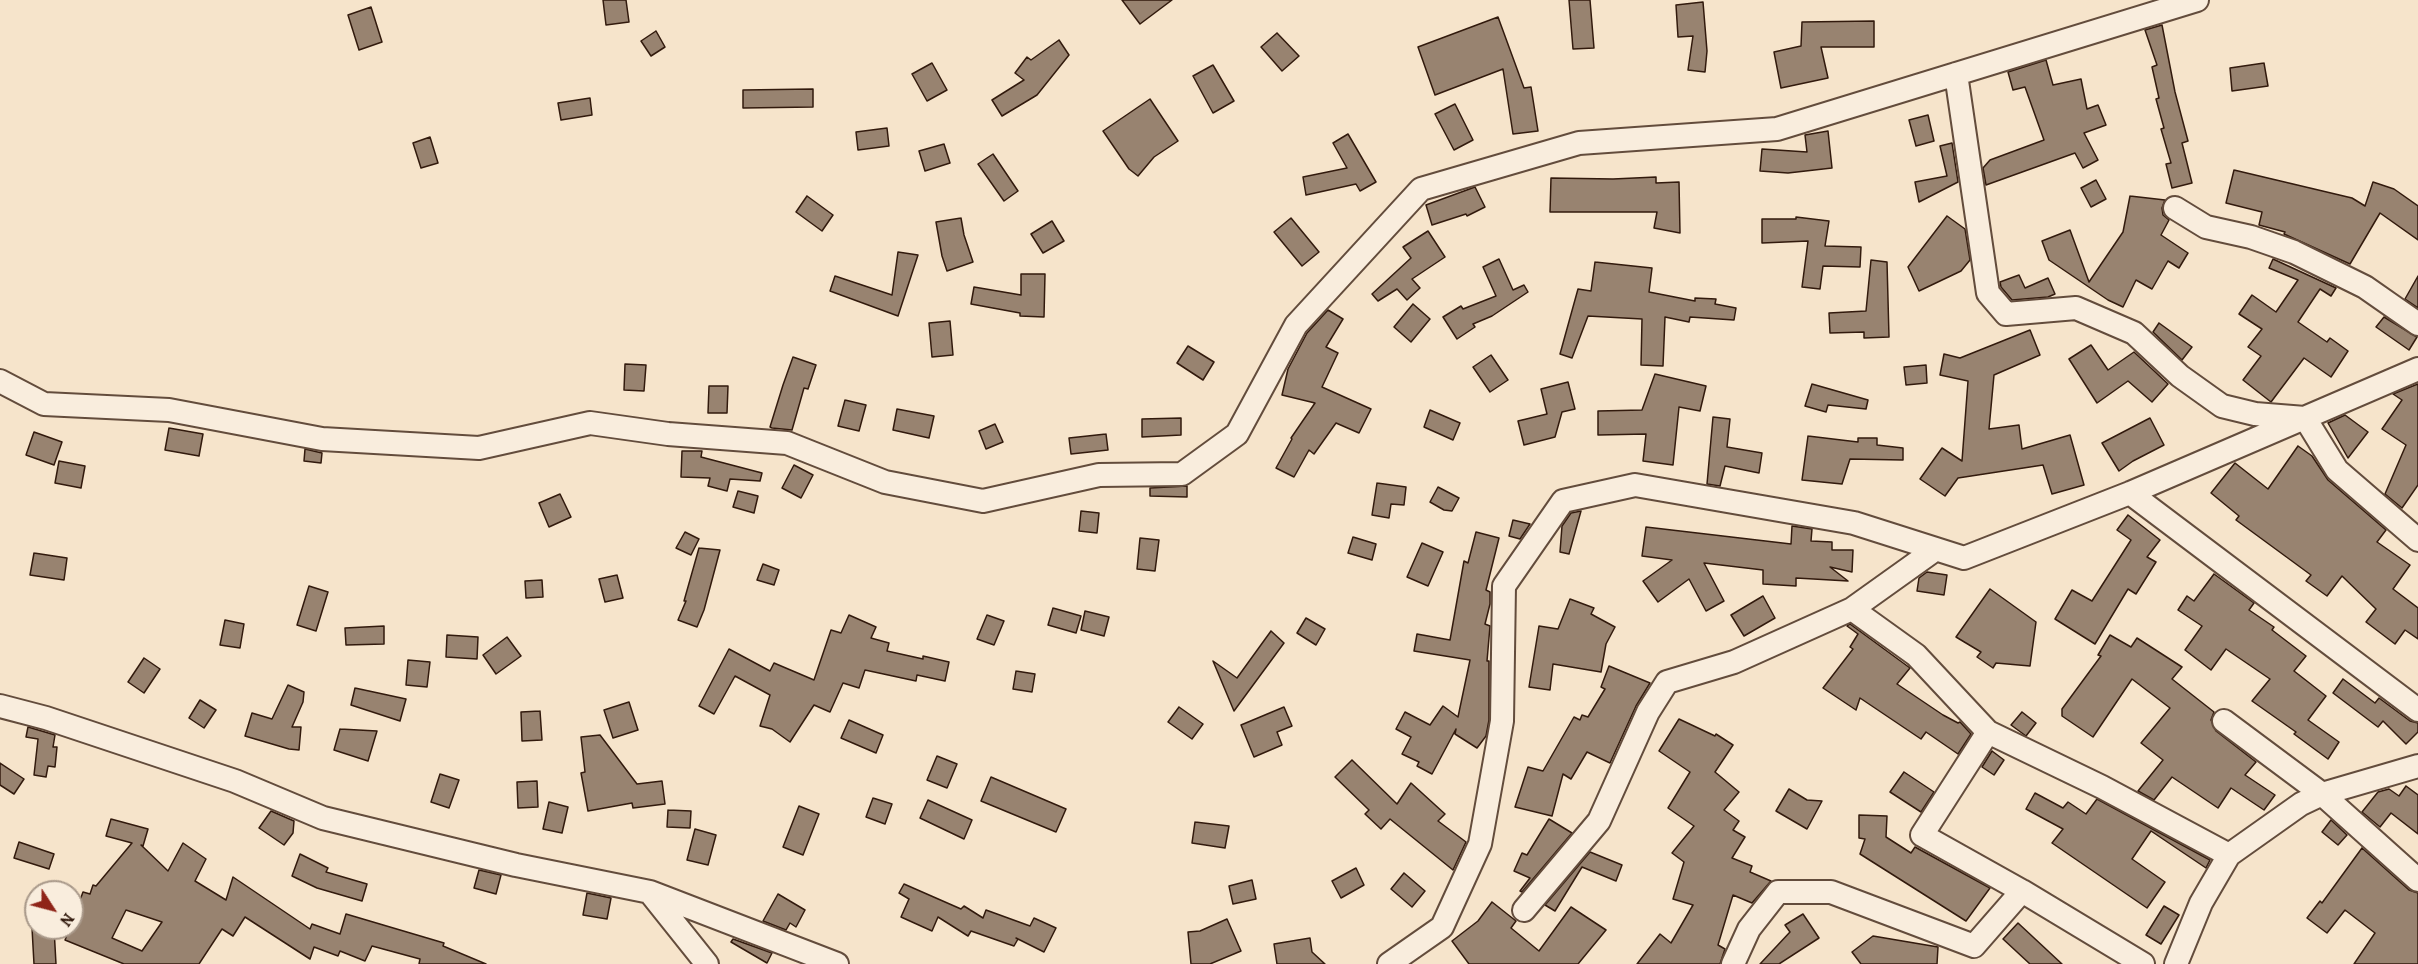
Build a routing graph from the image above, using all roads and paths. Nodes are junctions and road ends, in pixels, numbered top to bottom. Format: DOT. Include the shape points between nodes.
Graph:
graph roads {
  1 [pos="2197,0"];
  2 [pos="1956,74"];
  3 [pos="2175,208"];
  4 [pos="2418,324"];
  5 [pos="2418,369"];
  6 [pos="0,381"];
  7 [pos="2305,418"];
  8 [pos="2130,493"];
  9 [pos="2418,540"];
  10 [pos="1936,549"];
  11 [pos="1852,609"];
  12 [pos="0,706"];
  13 [pos="2418,710"];
  14 [pos="2224,721"];
  15 [pos="1988,732"];
  16 [pos="2418,766"];
  17 [pos="2322,794"];
  18 [pos="2229,855"];
  19 [pos="2418,880"];
  20 [pos="2022,891"];
  21 [pos="650,892"];
  22 [pos="1524,910"];
  23 [pos="707,964"];
  24 [pos="837,964"];
  25 [pos="1389,964"];
  26 [pos="1732,964"];
  27 [pos="2143,964"];
  28 [pos="2176,964"];
  1 -- 2 [label="street"];
  2 -- 6 [label="street" via="1777,129 1579,143 1421,189 1296,325 1237,434 1182,474 1099,475 983,501 885,482 787,443 668,434 590,423 479,448 322,439 169,410 44,404"];
  2 -- 7 [label="street" via="1988,293 2006,314 2076,308 2134,333 2180,376 2222,406 2255,414"];
  3 -- 4 [label="street" via="2206,226 2294,252 2366,287"];
  5 -- 7 [label="street"];
  7 -- 8 [label="street"];
  7 -- 9 [label="street" via="2337,470"];
  8 -- 10 [label="street" via="1965,558"];
  8 -- 13 [label="street"];
  10 -- 11 [label="street"];
  10 -- 25 [label="street" via="1854,524 1635,485 1563,501 1504,586 1502,721 1480,844 1442,927"];
  11 -- 15 [label="street" via="1916,655"];
  11 -- 22 [label="street" via="1734,662 1667,682 1648,712 1599,821"];
  12 -- 21 [label="street" via="235,781 323,818 516,865"];
  14 -- 17 [label="street"];
  15 -- 18 [label="street"];
  15 -- 20 [label="street" via="1922,835"];
  16 -- 17 [label="street"];
  17 -- 18 [label="street" via="2301,804"];
  17 -- 19 [label="street"];
  18 -- 28 [label="street" via="2201,903"];
  20 -- 26 [label="street" via="1974,946 1831,892 1778,892 1749,929"];
  20 -- 27 [label="street"];
  21 -- 23 [label="street"];
  21 -- 24 [label="street"];
}
